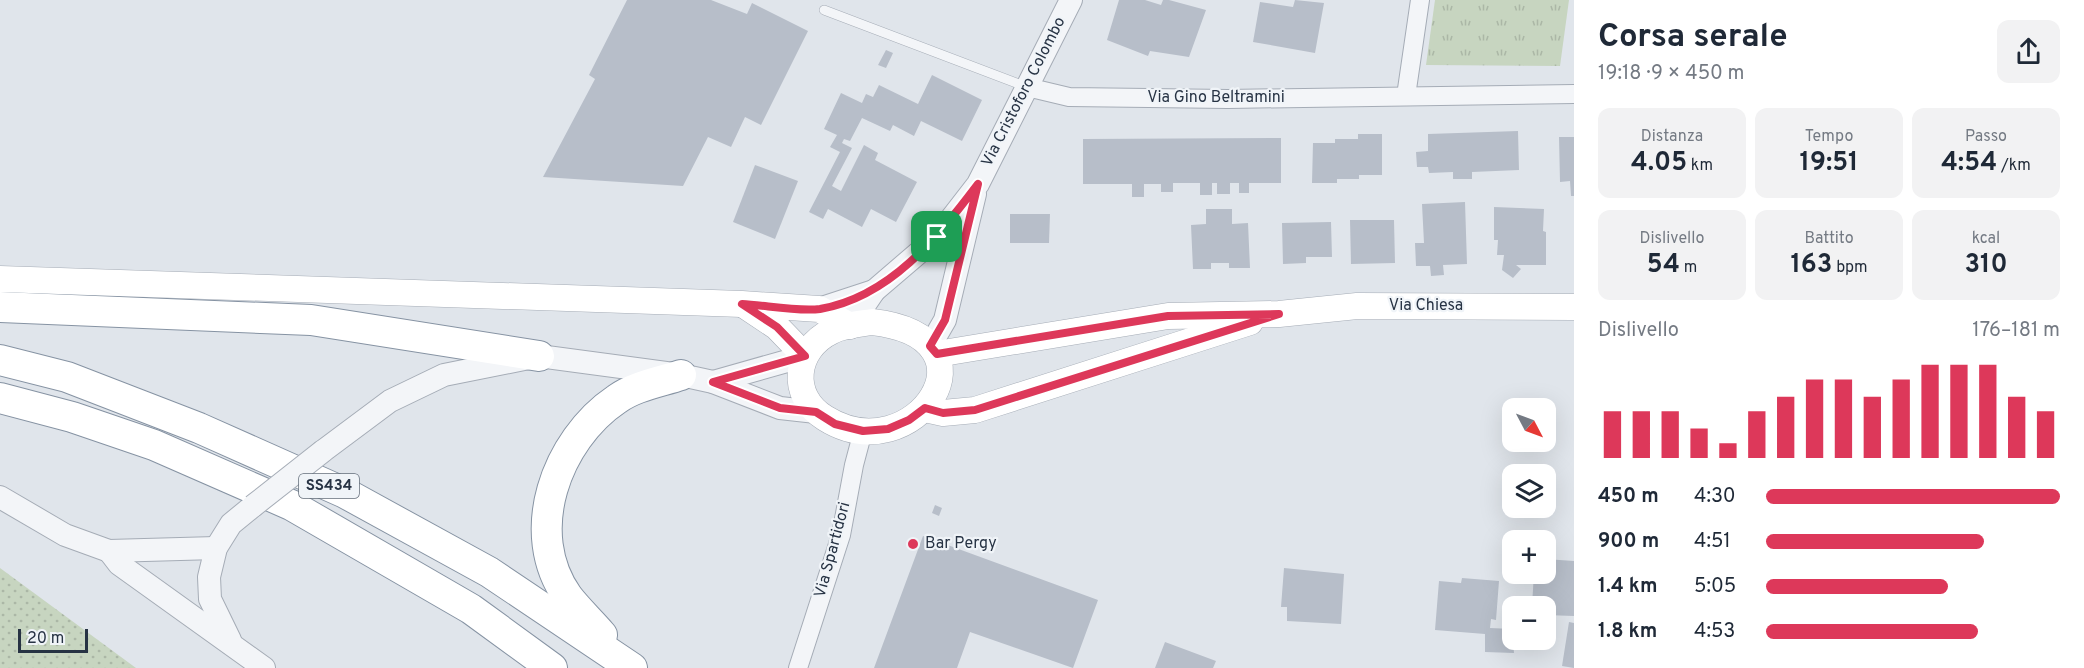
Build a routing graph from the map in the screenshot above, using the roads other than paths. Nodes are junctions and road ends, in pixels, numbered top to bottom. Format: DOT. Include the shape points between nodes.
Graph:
graph roads {
  1 [pos="1071,0"];
  2 [pos="1420,0"];
  3 [pos="824,10"];
  4 [pos="1027,87"];
  5 [pos="1574,94"];
  6 [pos="1406,96"];
  7 [pos="978,184"];
  8 [pos="0,279"];
  9 [pos="874,291"];
  10 [pos="742,304"];
  11 [pos="0,307"];
  12 [pos="1574,307"];
  13 [pos="819,309"];
  14 [pos="1279,314"];
  15 [pos="850,326"];
  16 [pos="934,350"];
  17 [pos="539,356"];
  18 [pos="805,356"];
  19 [pos="0,360"];
  20 [pos="681,375"];
  21 [pos="713,382"];
  22 [pos="0,398"];
  23 [pos="925,408"];
  24 [pos="816,412"];
  25 [pos="863,431"];
  26 [pos="0,497"];
  27 [pos="216,548"];
  28 [pos="109,551"];
  29 [pos="471,609"];
  30 [pos="232,644"];
  31 [pos="264,668"];
  32 [pos="537,668"];
  33 [pos="552,668"];
  34 [pos="632,668"];
  35 [pos="798,668"];
  1 -- 4 [label="street, Via Cristoforo Colombo"];
  2 -- 6 [label="street"];
  3 -- 4 [label="lane"];
  4 -- 6 [label="street, Via Gino Beltramini" via="1070,97"];
  4 -- 7 [label="street, Via Cristoforo Colombo"];
  5 -- 6 [label="street, Via Gino Beltramini"];
  7 -- 9 [label="street, Via Cristoforo Colombo" via="937,237"];
  7 -- 16 [label="street, Via Cristoforo Colombo"];
  8 -- 10 [label="main road"];
  9 -- 13 [label="street"];
  9 -- 15 [label="street, Via Cristoforo Colombo"];
  10 -- 13 [label="main road"];
  10 -- 18 [label="main road" via="777,327"];
  11 -- 17 [label="highway" via="311,320"];
  12 -- 14 [label="main road, Via Chiesa" via="1357,306"];
  13 -- 15 [label="main road"];
  14 -- 16 [label="main road" via="1168,316"];
  14 -- 23 [label="main road" via="975,410 943,413"];
  15 -- 16 [label="main road" via="893,324 914,332"];
  15 -- 18 [label="main road" via="832,330"];
  16 -- 23 [label="main road" via="941,373 937,393"];
  17 -- 20 [label="street"];
  17 -- 27 [label="street, bridge" via="444,375 390,401 231,524"];
  18 -- 21 [label="street"];
  18 -- 24 [label="main road" via="800,385 804,398"];
  19 -- 34 [label="highway, SS434" via="78,381 199,428 345,493 489,572"];
  20 -- 21 [label="street"];
  20 -- 34 [label="highway" via="617,398 588,424 565,457 553,484 546,517 551,560 567,596"];
  21 -- 24 [label="street" via="780,408"];
  22 -- 29 [label="highway" via="154,445 291,505"];
  23 -- 25 [label="main road" via="888,429"];
  24 -- 25 [label="main road" via="835,424"];
  25 -- 35 [label="street, Via Spartidori" via="841,535"];
  26 -- 28 [label="street" via="65,535"];
  27 -- 28 [label="street"];
  27 -- 30 [label="street" via="209,577 210,598"];
  28 -- 30 [label="street" via="119,564"];
  29 -- 32 [label="highway"];
  29 -- 33 [label="highway"];
  30 -- 31 [label="street"];
}
